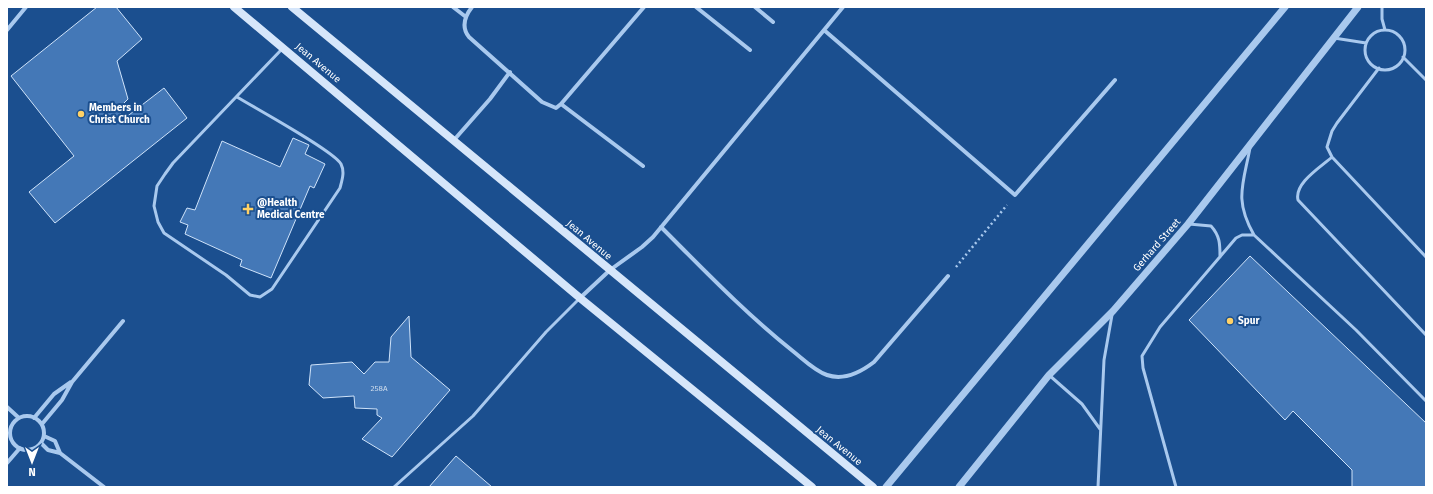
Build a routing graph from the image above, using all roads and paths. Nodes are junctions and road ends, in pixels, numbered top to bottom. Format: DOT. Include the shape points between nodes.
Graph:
graph roads {
  1 [pos="26,7"];
  2 [pos="234,7"];
  3 [pos="292,7"];
  4 [pos="453,7"];
  5 [pos="472,7"];
  6 [pos="644,7"];
  7 [pos="696,7"];
  8 [pos="754,7"];
  9 [pos="843,7"];
  10 [pos="1285,7"];
  11 [pos="1358,7"];
  12 [pos="1382,7"];
  13 [pos="466,17"];
  14 [pos="773,22"];
  15 [pos="7,30"];
  16 [pos="824,30"];
  17 [pos="1385,30"];
  18 [pos="1333,38"];
  19 [pos="1366,43"];
  20 [pos="284,47"];
  21 [pos="750,50"];
  22 [pos="1404,57"];
  23 [pos="1379,68"];
  24 [pos="510,72"];
  25 [pos="1115,80"];
  26 [pos="1426,80"];
  27 [pos="237,97"];
  28 [pos="561,104"];
  29 [pos="454,140"];
  30 [pos="1250,146"];
  31 [pos="1332,157"];
  32 [pos="643,166"];
  33 [pos="1015,195"];
  34 [pos="1188,224"];
  35 [pos="661,227"];
  36 [pos="1254,235"];
  37 [pos="1426,256"];
  38 [pos="1220,257"];
  39 [pos="610,270"];
  40 [pos="948,276"];
  41 [pos="580,298"];
  42 [pos="1113,311"];
  43 [pos="123,321"];
  44 [pos="1426,335"];
  45 [pos="1049,375"];
  46 [pos="72,382"];
  47 [pos="1426,401"];
  48 [pos="7,407"];
  49 [pos="19,418"];
  50 [pos="34,418"];
  51 [pos="42,424"];
  52 [pos="7,426"];
  53 [pos="1100,429"];
  54 [pos="10,430"];
  55 [pos="44,436"];
  56 [pos="11,437"];
  57 [pos="7,442"];
  58 [pos="41,443"];
  59 [pos="20,448"];
  60 [pos="60,453"];
  61 [pos="7,463"];
  62 [pos="104,487"];
  63 [pos="394,487"];
  64 [pos="812,487"];
  65 [pos="873,487"];
  66 [pos="886,487"];
  67 [pos="959,487"];
  68 [pos="1098,487"];
  69 [pos="1176,487"];
  1 -- 15 [label="street"];
  2 -- 20 [label="main road, Jean Avenue"];
  3 -- 29 [label="main road, Jean Avenue"];
  4 -- 13 [label="street"];
  5 -- 13 [label="street"];
  6 -- 28 [label="street"];
  7 -- 21 [label="street"];
  8 -- 14 [label="street"];
  9 -- 16 [label="street"];
  10 -- 66 [label="street"];
  11 -- 18 [label="street, Gerhard Street"];
  12 -- 17 [label="lane"];
  13 -- 24 [label="street" via="464,31"];
  16 -- 33 [label="street"];
  16 -- 35 [label="street"];
  17 -- 19 [label="lane" via="1373,33"];
  17 -- 22 [label="lane" via="1402,38 1405,46"];
  18 -- 19 [label="lane"];
  18 -- 30 [label="street, Gerhard Street"];
  19 -- 23 [label="lane" via="1365,54 1368,61"];
  20 -- 27 [label="lane"];
  20 -- 41 [label="main road, Jean Avenue"];
  22 -- 23 [label="lane" via="1389,70"];
  22 -- 26 [label="lane"];
  23 -- 31 [label="lane" via="1332,131 1327,147"];
  24 -- 28 [label="street" via="547,105 556,108"];
  24 -- 29 [label="street"];
  25 -- 33 [label="street"];
  27 -- 27 [label="lane" via="173,163 157,186 154,206 164,233 250,295 260,297 272,289 340,188 343,171 341,164 324,150"];
  28 -- 32 [label="street"];
  29 -- 39 [label="main road, Jean Avenue"];
  30 -- 34 [label="street, Gerhard Street"];
  30 -- 36 [label="lane" via="1240,198 1245,220"];
  31 -- 37 [label="lane"];
  31 -- 44 [label="lane" via="1301,185 1298,200"];
  33 -- 40 [label="path"];
  34 -- 38 [label="lane" via="1211,226 1220,239"];
  34 -- 42 [label="street, Gerhard Street"];
  35 -- 39 [label="street" via="642,247"];
  35 -- 40 [label="street" via="737,303 778,339 819,371 834,376 851,375 864,370 874,362"];
  36 -- 38 [label="lane" via="1236,238"];
  36 -- 47 [label="lane" via="1356,330"];
  38 -- 69 [label="lane" via="1160,327 1141,360"];
  39 -- 41 [label="street"];
  39 -- 65 [label="main road, Jean Avenue"];
  41 -- 63 [label="lane" via="546,332 473,416"];
  41 -- 64 [label="main road, Jean Avenue"];
  42 -- 45 [label="street, Gerhard Street"];
  42 -- 53 [label="lane" via="1104,360"];
  43 -- 46 [label="street"];
  45 -- 53 [label="lane" via="1082,404"];
  45 -- 67 [label="street, Gerhard Street"];
  46 -- 50 [label="street" via="54,394"];
  46 -- 51 [label="street" via="62,400"];
  48 -- 49 [label="street"];
  49 -- 50 [label="street"];
  49 -- 54 [label="street"];
  50 -- 51 [label="street"];
  51 -- 55 [label="street"];
  52 -- 54 [label="street"];
  53 -- 68 [label="lane"];
  54 -- 56 [label="street"];
  55 -- 58 [label="street"];
  55 -- 60 [label="street" via="55,442"];
  56 -- 57 [label="street"];
  56 -- 59 [label="street" via="14,444"];
  58 -- 59 [label="street" via="28,450"];
  58 -- 60 [label="street" via="48,450"];
  59 -- 61 [label="street"];
  60 -- 62 [label="street"];
}
